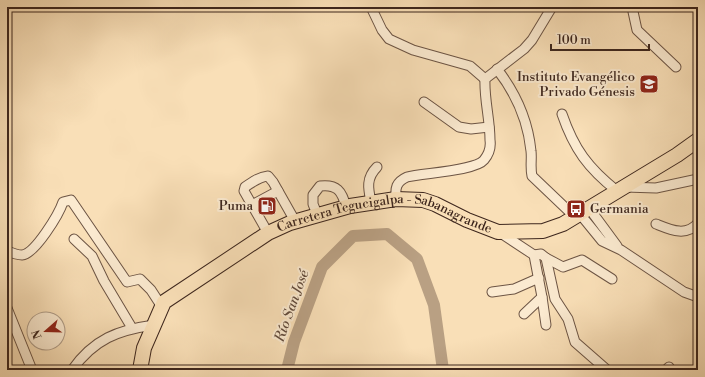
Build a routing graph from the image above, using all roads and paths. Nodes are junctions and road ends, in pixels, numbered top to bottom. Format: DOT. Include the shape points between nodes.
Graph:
graph roads {
  1 [pos="371,7"];
  2 [pos="552,7"];
  3 [pos="632,7"];
  4 [pos="676,67"];
  5 [pos="497,69"];
  6 [pos="485,78"];
  7 [pos="424,102"];
  8 [pos="562,114"];
  9 [pos="489,127"];
  10 [pos="698,140"];
  11 [pos="376,167"];
  12 [pos="698,179"];
  13 [pos="620,189"];
  14 [pos="278,191"];
  15 [pos="396,199"];
  16 [pos="371,202"];
  17 [pos="252,205"];
  18 [pos="346,207"];
  19 [pos="581,213"];
  20 [pos="317,214"];
  21 [pos="295,221"];
  22 [pos="698,223"];
  23 [pos="656,224"];
  24 [pos="498,232"];
  25 [pos="268,233"];
  26 [pos="74,239"];
  27 [pos="7,251"];
  28 [pos="534,255"];
  29 [pos="546,258"];
  30 [pos="539,278"];
  31 [pos="612,279"];
  32 [pos="492,292"];
  33 [pos="542,297"];
  34 [pos="698,297"];
  35 [pos="162,307"];
  36 [pos="7,308"];
  37 [pos="524,314"];
  38 [pos="154,325"];
  39 [pos="546,325"];
  40 [pos="132,328"];
  41 [pos="32,370"];
  42 [pos="72,370"];
  43 [pos="140,370"];
  44 [pos="607,370"];
  1 -- 6 [label="street" via="389,39 414,50 470,66"];
  2 -- 5 [label="street" via="532,40"];
  3 -- 4 [label="street" via="637,30"];
  5 -- 6 [label="street"];
  5 -- 19 [label="street" via="522,115 531,152 532,176"];
  6 -- 9 [label="street" via="484,98"];
  7 -- 9 [label="street" via="459,127"];
  8 -- 13 [label="street" via="571,139 584,161 599,177"];
  9 -- 15 [label="street" via="489,151 483,161 467,167 407,177 398,182"];
  10 -- 13 [label="highway, Carretera Tegucigalpa - Sabanagrande"];
  11 -- 16 [label="street" via="371,173 368,185"];
  12 -- 13 [label="street" via="656,188"];
  13 -- 19 [label="highway, Carretera Tegucigalpa - Sabanagrande"];
  14 -- 17 [label="street"];
  14 -- 17 [label="street" via="268,176 250,183 244,191"];
  14 -- 21 [label="street"];
  15 -- 16 [label="highway, Carretera Tegucigalpa - Sabanagrande"];
  15 -- 24 [label="highway, Carretera Tegucigalpa - Sabanagrande" via="423,200"];
  16 -- 18 [label="highway, Carretera Tegucigalpa - Sabanagrande"];
  17 -- 25 [label="street"];
  18 -- 20 [label="highway, Carretera Tegucigalpa - Sabanagrande"];
  18 -- 20 [label="street" via="341,191 336,186 320,186 313,195"];
  19 -- 24 [label="highway, Carretera Tegucigalpa - Sabanagrande" via="563,224 543,231"];
  19 -- 34 [label="street" via="602,241 621,250 684,292"];
  20 -- 21 [label="highway, Carretera Tegucigalpa - Sabanagrande"];
  21 -- 25 [label="highway, Carretera Tegucigalpa - Sabanagrande"];
  22 -- 23 [label="street" via="682,232"];
  24 -- 28 [label="street"];
  25 -- 35 [label="highway, Carretera Tegucigalpa - Sabanagrande" via="164,302"];
  26 -- 40 [label="street" via="92,256"];
  27 -- 35 [label="street" via="22,255 30,253 63,202 71,200 127,282 140,279"];
  28 -- 29 [label="street" via="541,254"];
  28 -- 30 [label="street"];
  29 -- 31 [label="street" via="563,267 586,261"];
  29 -- 44 [label="street" via="555,299 568,319 575,342"];
  30 -- 32 [label="street" via="514,289"];
  30 -- 33 [label="street"];
  33 -- 37 [label="street"];
  33 -- 39 [label="street"];
  35 -- 38 [label="highway, Carretera Tegucigalpa - Sabanagrande"];
  36 -- 41 [label="street"];
  38 -- 40 [label="street"];
  38 -- 43 [label="highway, Carretera Tegucigalpa - Sabanagrande" via="144,348"];
  40 -- 42 [label="street" via="93,346 82,355"];
}
